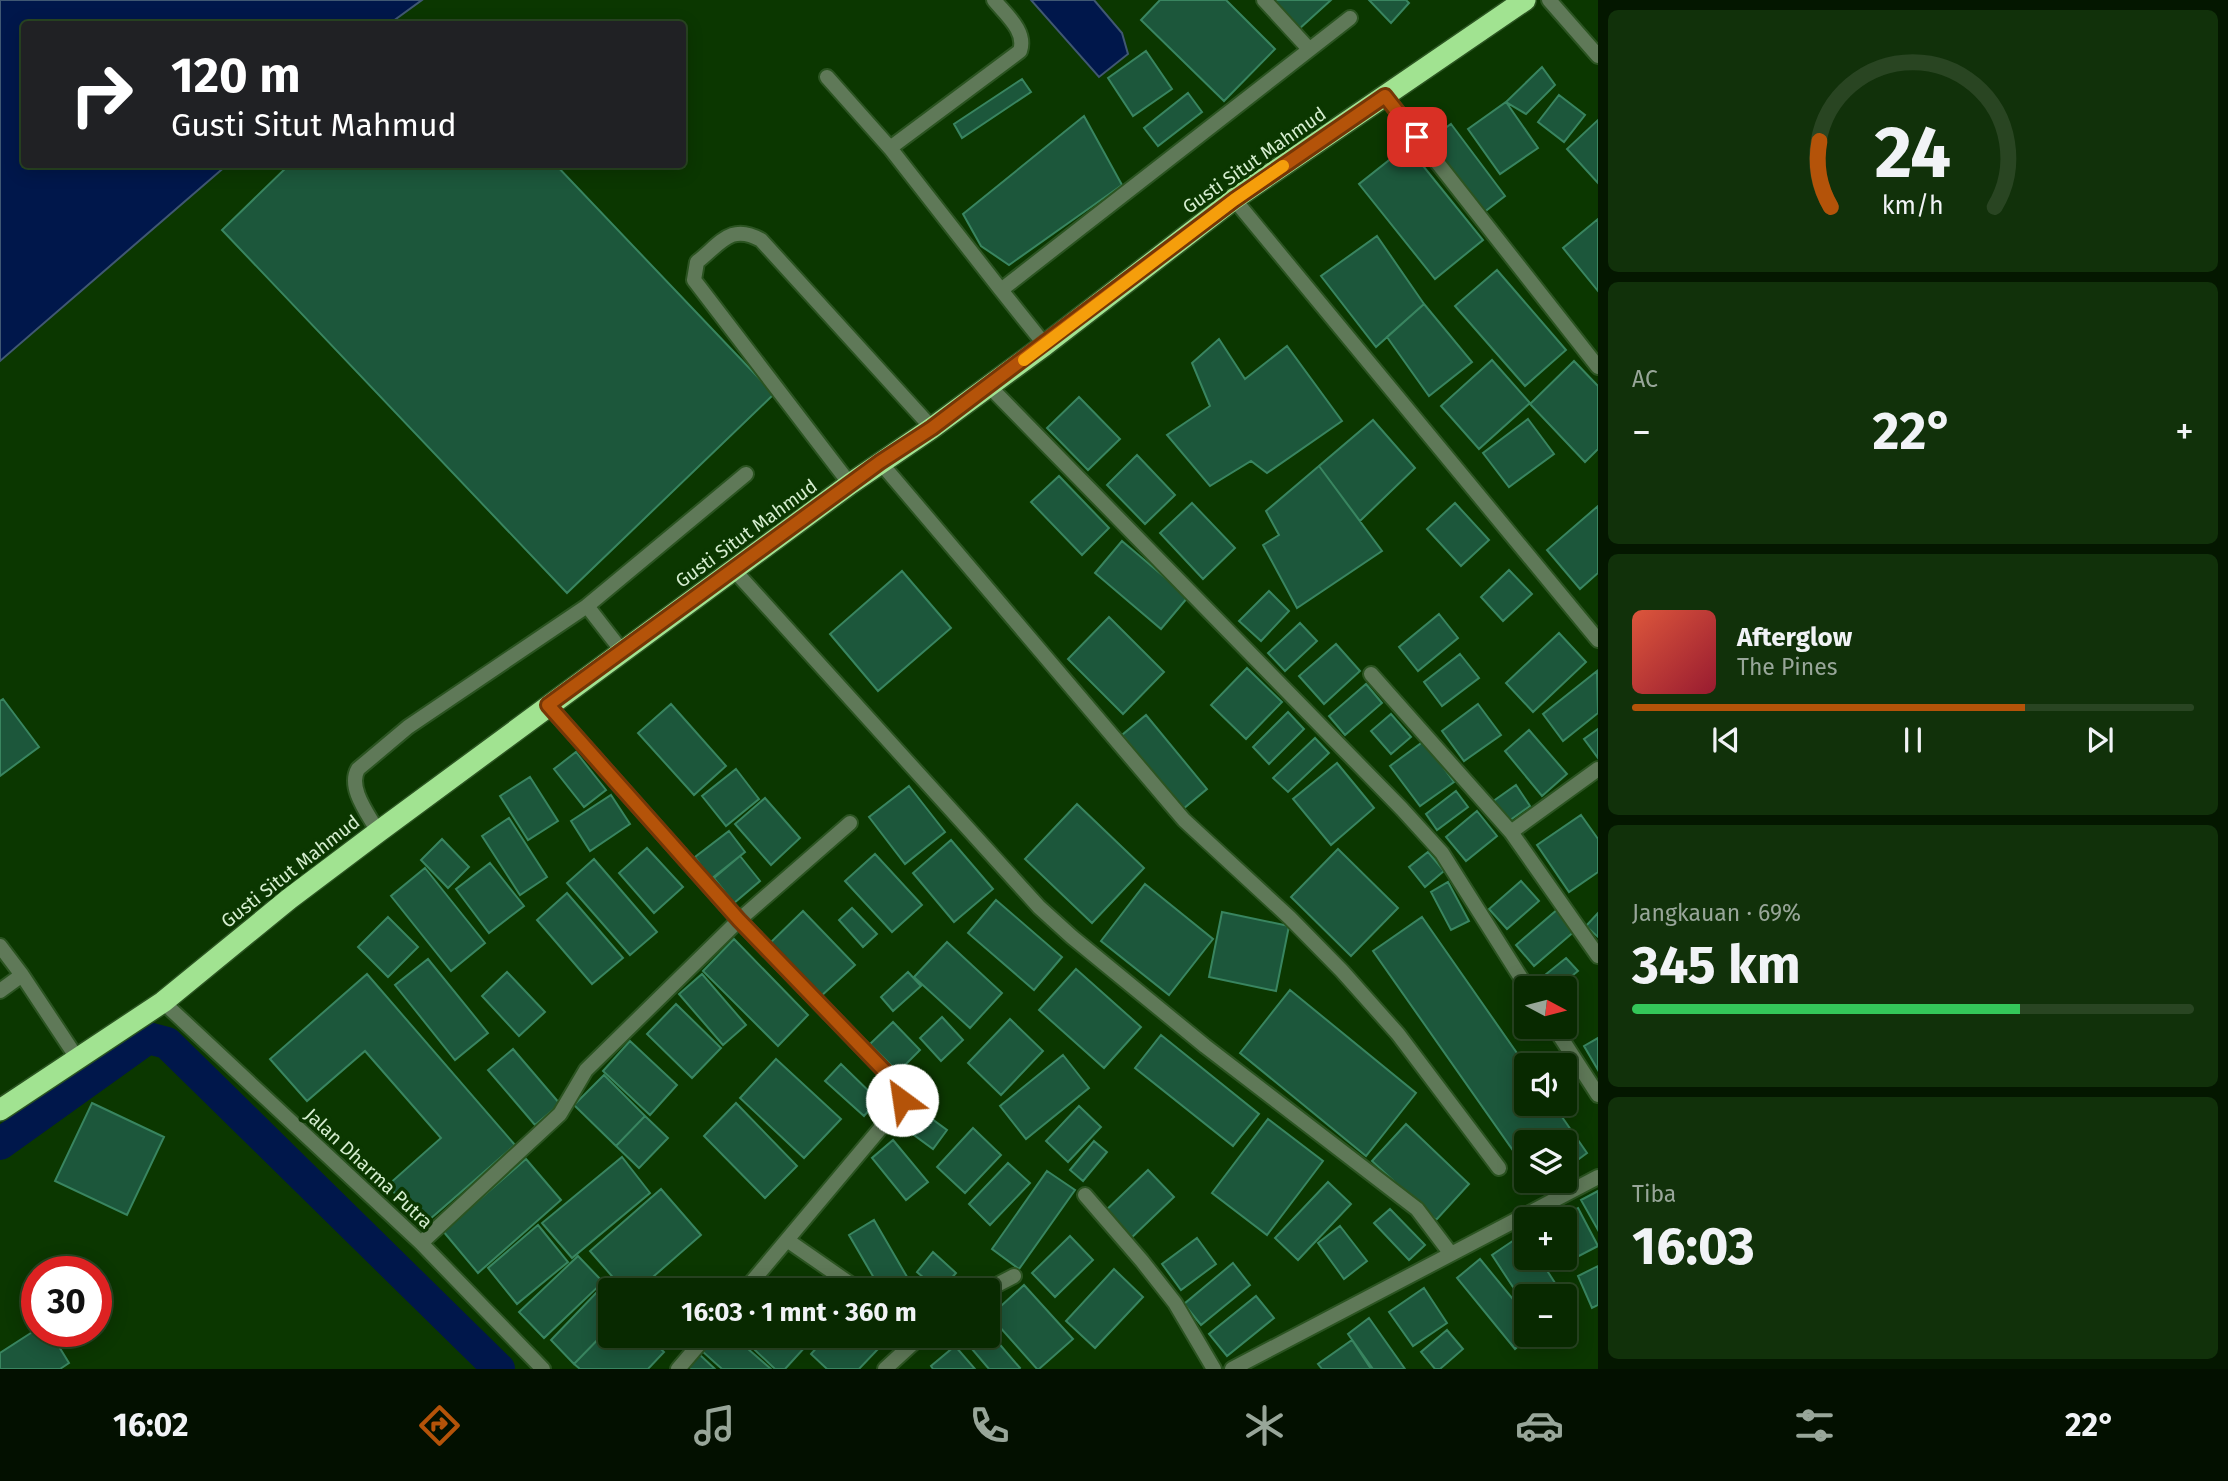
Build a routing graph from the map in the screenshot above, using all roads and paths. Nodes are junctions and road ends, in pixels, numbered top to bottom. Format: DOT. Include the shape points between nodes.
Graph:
graph roads {
  1 [pos="994,0"];
  2 [pos="1264,0"];
  3 [pos="1525,0"];
  4 [pos="1549,0"];
  5 [pos="1350,18"];
  6 [pos="1309,49"];
  7 [pos="1598,56"];
  8 [pos="827,77"];
  9 [pos="1385,96"];
  10 [pos="890,148"];
  11 [pos="1234,200"];
  12 [pos="1001,290"];
  13 [pos="1045,345"];
  14 [pos="1598,367"];
  15 [pos="989,386"];
  16 [pos="932,428"];
  17 [pos="880,462"];
  18 [pos="746,474"];
  19 [pos="850,484"];
  20 [pos="734,570"];
  21 [pos="587,606"];
  22 [pos="1598,640"];
  23 [pos="622,651"];
  24 [pos="1371,674"];
  25 [pos="548,705"];
  26 [pos="1598,769"];
  27 [pos="850,824"];
  28 [pos="378,832"];
  29 [pos="1511,832"];
  30 [pos="739,920"];
  31 [pos="0,946"];
  32 [pos="1598,956"];
  33 [pos="22,975"];
  34 [pos="1520,976"];
  35 [pos="0,990"];
  36 [pos="163,1002"];
  37 [pos="1562,1040"];
  38 [pos="77,1058"];
  39 [pos="1598,1095"];
  40 [pos="0,1110"];
  41 [pos="1499,1168"];
  42 [pos="1598,1177"];
  43 [pos="1085,1195"];
  44 [pos="787,1240"];
  45 [pos="421,1242"];
  46 [pos="1451,1254"];
  47 [pos="1014,1276"];
  48 [pos="755,1278"];
  49 [pos="842,1278"];
  50 [pos="1000,1283"];
  51 [pos="696,1348"];
  52 [pos="908,1348"];
  53 [pos="543,1369"];
  54 [pos="678,1369"];
  55 [pos="885,1369"];
  56 [pos="1214,1369"];
  57 [pos="1232,1369"];
  1 -- 10 [label="street" via="1018,29 1020,51"];
  2 -- 6 [label="street"];
  3 -- 9 [label="highway, Gusti Situt Mahmud"];
  4 -- 7 [label="street"];
  5 -- 6 [label="street"];
  6 -- 12 [label="street"];
  8 -- 10 [label="street"];
  9 -- 11 [label="highway, Gusti Situt Mahmud"];
  9 -- 14 [label="street"];
  10 -- 12 [label="street"];
  11 -- 13 [label="highway, Gusti Situt Mahmud"];
  11 -- 22 [label="street"];
  12 -- 13 [label="street"];
  13 -- 15 [label="highway, Gusti Situt Mahmud"];
  15 -- 16 [label="highway, Gusti Situt Mahmud"];
  15 -- 34 [label="street" via="1442,853"];
  16 -- 17 [label="highway, Gusti Situt Mahmud"];
  16 -- 19 [label="street" via="761,240 747,232 733,234 697,262 694,281"];
  17 -- 19 [label="highway, Gusti Situt Mahmud"];
  17 -- 41 [label="street" via="1184,820 1290,918 1390,1025"];
  18 -- 21 [label="street"];
  19 -- 20 [label="highway, Gusti Situt Mahmud"];
  20 -- 23 [label="highway, Gusti Situt Mahmud"];
  20 -- 46 [label="street" via="1039,907 1205,1046 1417,1209"];
  21 -- 23 [label="street"];
  21 -- 28 [label="street" via="408,727 358,769 355,787"];
  23 -- 25 [label="highway, Gusti Situt Mahmud"];
  24 -- 29 [label="street"];
  25 -- 28 [label="highway, Gusti Situt Mahmud"];
  25 -- 30 [label="street"];
  26 -- 29 [label="street"];
  27 -- 30 [label="street"];
  28 -- 36 [label="highway, Gusti Situt Mahmud"];
  29 -- 32 [label="street"];
  30 -- 44 [label="street" via="904,1094 900,1105"];
  30 -- 45 [label="street" via="586,1070 561,1114"];
  31 -- 33 [label="street"];
  33 -- 35 [label="street"];
  33 -- 38 [label="street"];
  36 -- 38 [label="highway, Gusti Situt Mahmud"];
  36 -- 45 [label="street, Jalan Dharma Putra"];
  37 -- 39 [label="street"];
  38 -- 40 [label="highway, Gusti Situt Mahmud"];
  42 -- 46 [label="street"];
  43 -- 56 [label="street" via="1175,1303"];
  44 -- 48 [label="street"];
  44 -- 49 [label="street"];
  45 -- 53 [label="street, Jalan Dharma Putra"];
  46 -- 57 [label="street"];
  47 -- 50 [label="street"];
  51 -- 54 [label="street"];
  52 -- 55 [label="street"];
}
